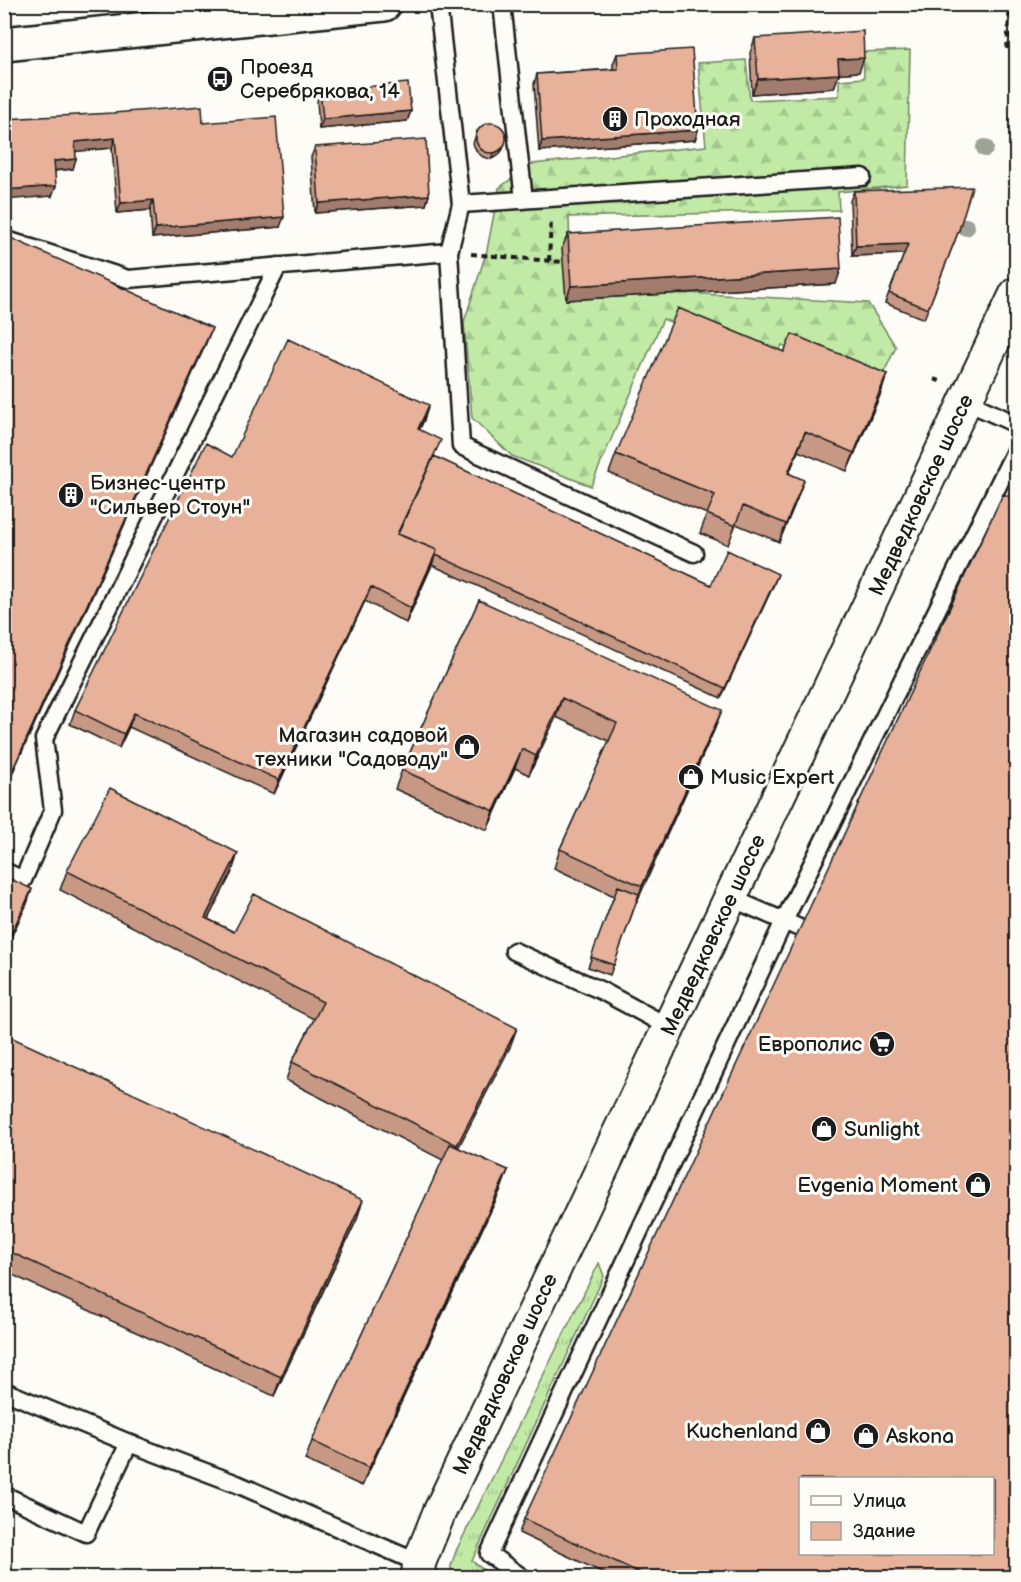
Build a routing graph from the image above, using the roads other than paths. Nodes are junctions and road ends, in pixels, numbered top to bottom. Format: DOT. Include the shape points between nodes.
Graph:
graph roads {
  1 [pos="384,4"];
  2 [pos="438,4"];
  3 [pos="502,4"];
  4 [pos="4,44"];
  5 [pos="862,177"];
  6 [pos="524,200"];
  7 [pos="461,204"];
  8 [pos="4,239"];
  9 [pos="449,252"];
  10 [pos="278,266"];
  11 [pos="1017,294"];
  12 [pos="965,401"];
  13 [pos="1017,424"];
  14 [pos="1017,448"];
  15 [pos="694,553"];
  16 [pos="4,871"];
  17 [pos="730,898"];
  18 [pos="784,921"];
  19 [pos="808,932"];
  20 [pos="514,951"];
  21 [pos="669,1027"];
  22 [pos="4,1391"];
  23 [pos="129,1443"];
  24 [pos="4,1495"];
  25 [pos="418,1570"];
  26 [pos="523,1578"];
  1 -- 4 [label="main road"];
  2 -- 7 [label="lane"];
  3 -- 6 [label="lane"];
  5 -- 6 [label="lane"];
  6 -- 7 [label="lane"];
  7 -- 9 [label="lane"];
  8 -- 10 [label="lane" via="128,279"];
  9 -- 10 [label="lane"];
  9 -- 15 [label="lane" via="461,446"];
  10 -- 16 [label="lane" via="44,739 54,810 23,880"];
  11 -- 12 [label="street, Медведковское шоссе"];
  12 -- 13 [label="lane"];
  12 -- 17 [label="street, Медведковское шоссе"];
  14 -- 18 [label="lane"];
  17 -- 18 [label="lane"];
  17 -- 21 [label="street, Медведковское шоссе"];
  18 -- 19 [label="lane"];
  18 -- 26 [label="lane" via="489,1554"];
  20 -- 21 [label="lane"];
  21 -- 25 [label="street, Медведковское шоссе" via="439,1513"];
  22 -- 23 [label="lane"];
  23 -- 24 [label="lane" via="86,1533"];
  23 -- 25 [label="lane" via="248,1489"];
}
